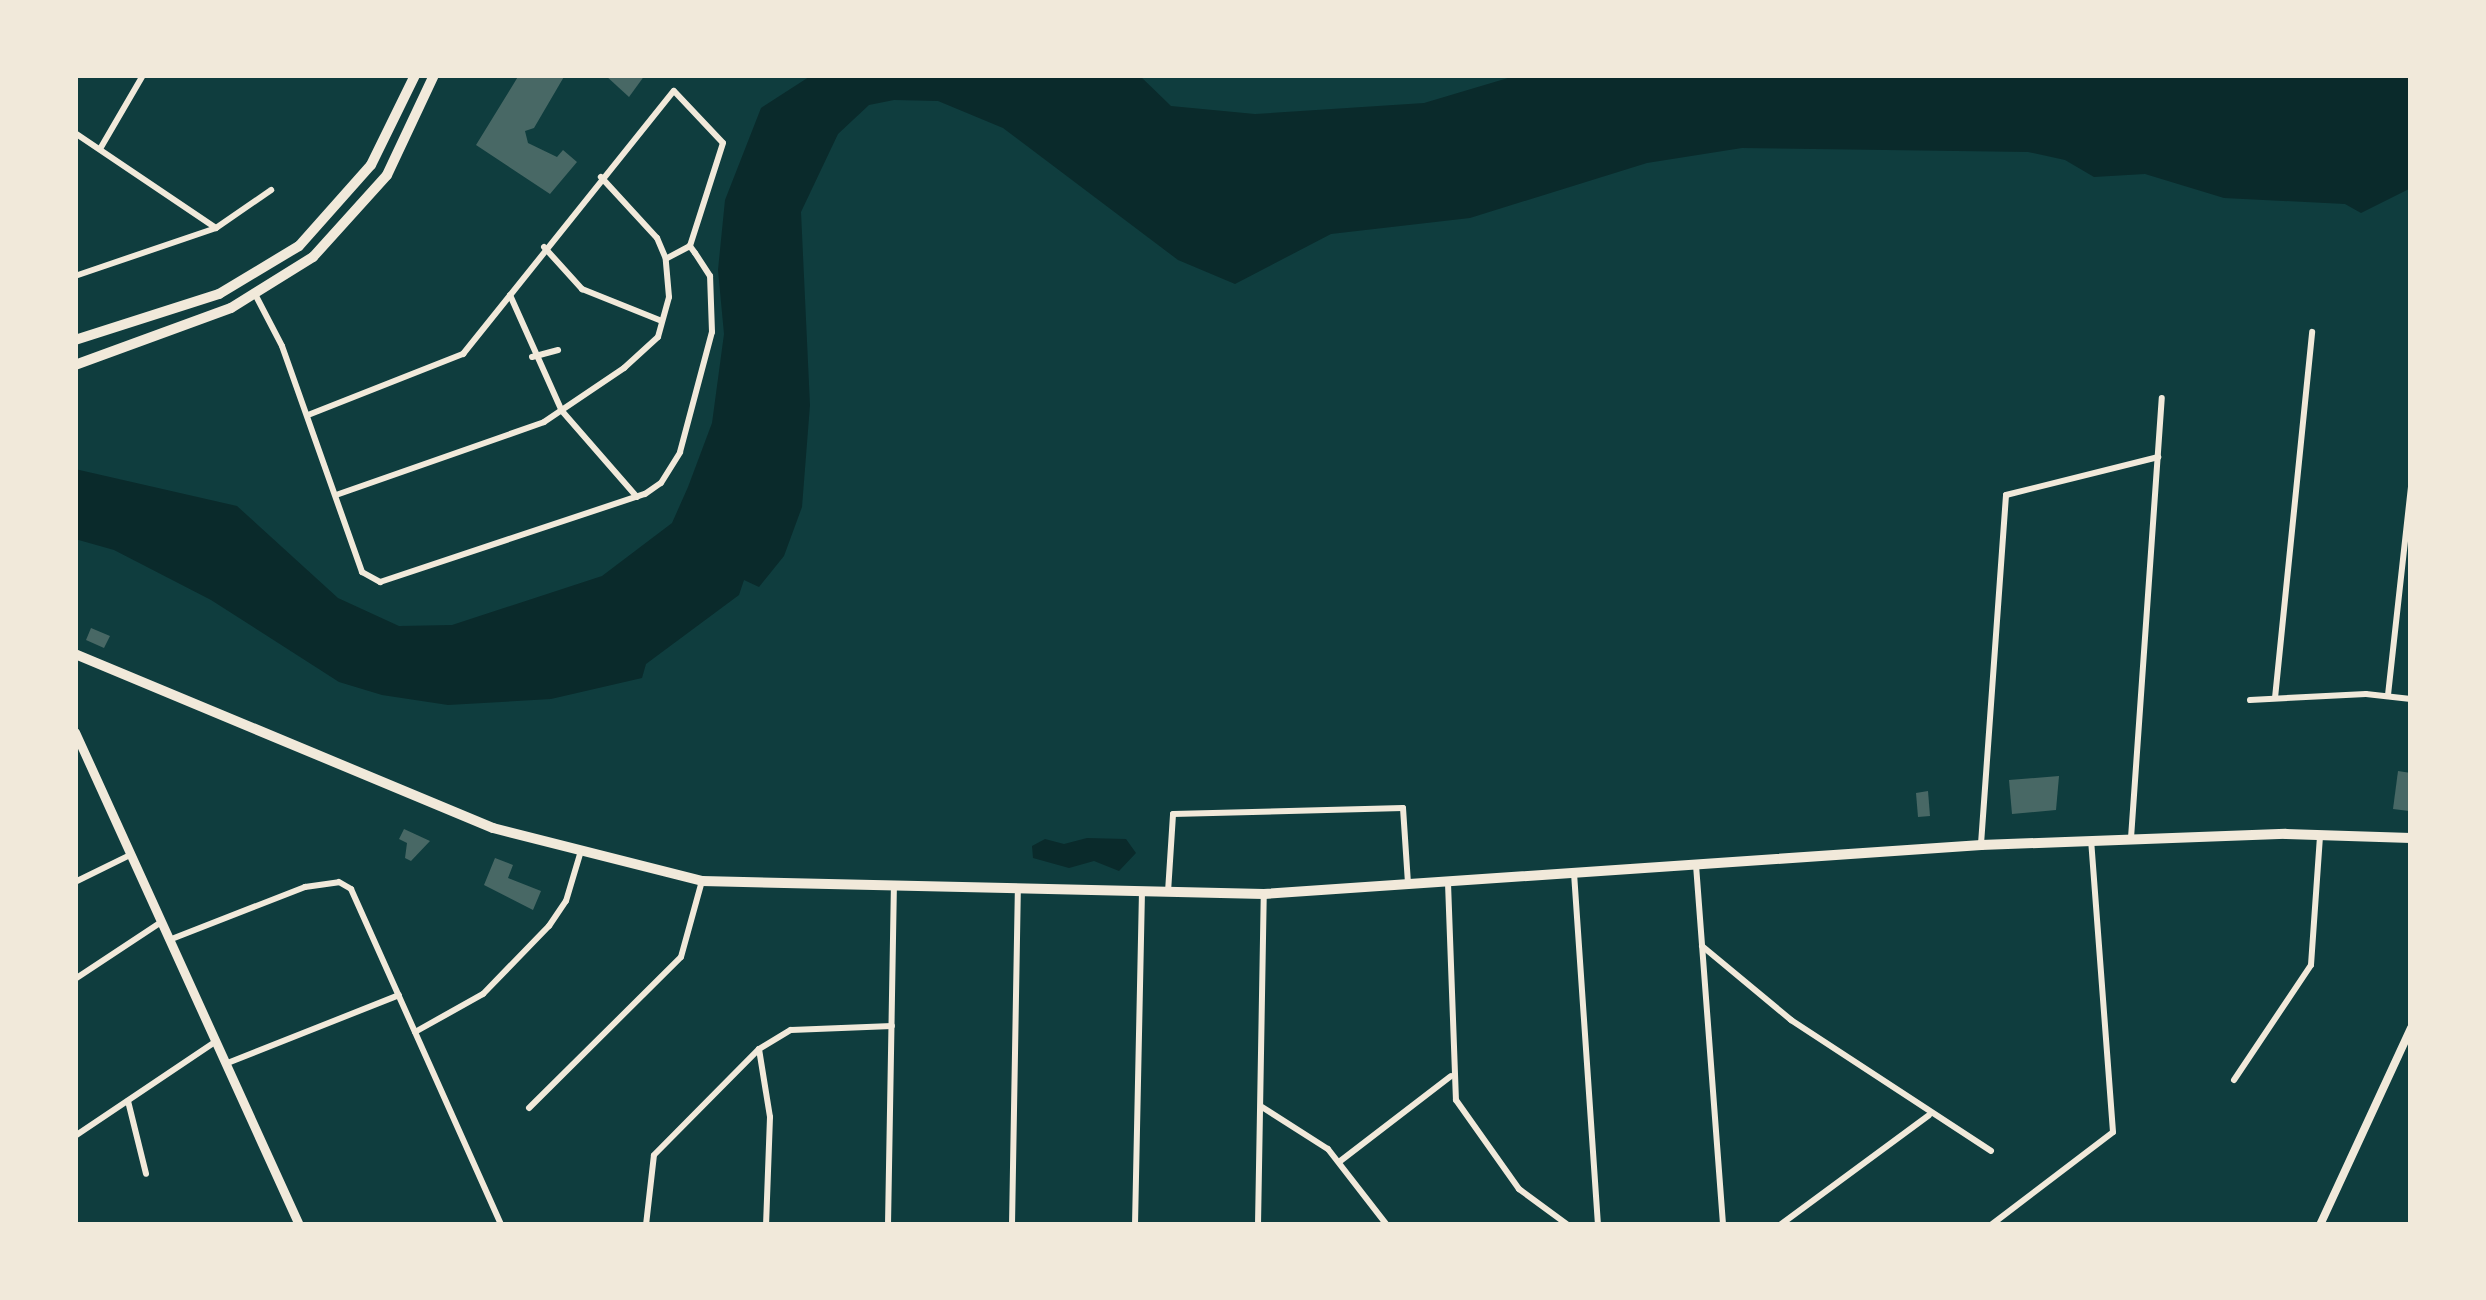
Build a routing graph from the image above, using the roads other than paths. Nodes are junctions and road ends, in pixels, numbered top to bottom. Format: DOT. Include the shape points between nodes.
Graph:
graph roads {
  1 [pos="143,75"];
  2 [pos="414,75"];
  3 [pos="434,75"];
  4 [pos="75,133"];
  5 [pos="100,148"];
  6 [pos="601,177"];
  7 [pos="271,190"];
  8 [pos="216,228"];
  9 [pos="544,246"];
  10 [pos="690,246"];
  11 [pos="666,259"];
  12 [pos="77,273"];
  13 [pos="510,295"];
  14 [pos="256,296"];
  15 [pos="662,321"];
  16 [pos="2312,332"];
  17 [pos="75,340"];
  18 [pos="558,350"];
  19 [pos="532,357"];
  20 [pos="75,365"];
  21 [pos="2162,398"];
  22 [pos="562,412"];
  23 [pos="308,415"];
  24 [pos="2158,457"];
  25 [pos="2411,488"];
  26 [pos="336,495"];
  27 [pos="637,497"];
  28 [pos="78,655"];
  29 [pos="75,668"];
  30 [pos="2388,694"];
  31 [pos="2275,698"];
  32 [pos="2411,698"];
  33 [pos="2250,700"];
  34 [pos="75,732"];
  35 [pos="2320,833"];
  36 [pos="2131,838"];
  37 [pos="2411,838"];
  38 [pos="2091,840"];
  39 [pos="1981,845"];
  40 [pos="580,854"];
  41 [pos="130,855"];
  42 [pos="1696,866"];
  43 [pos="1574,873"];
  44 [pos="702,881"];
  45 [pos="75,882"];
  46 [pos="1448,883"];
  47 [pos="894,886"];
  48 [pos="1408,886"];
  49 [pos="1018,889"];
  50 [pos="1142,892"];
  51 [pos="1168,892"];
  52 [pos="1264,894"];
  53 [pos="160,922"];
  54 [pos="169,940"];
  55 [pos="1701,945"];
  56 [pos="75,979"];
  57 [pos="399,995"];
  58 [pos="892,1026"];
  59 [pos="2411,1028"];
  60 [pos="415,1032"];
  61 [pos="215,1042"];
  62 [pos="759,1049"];
  63 [pos="225,1064"];
  64 [pos="1452,1076"];
  65 [pos="2234,1080"];
  66 [pos="128,1101"];
  67 [pos="1262,1107"];
  68 [pos="529,1108"];
  69 [pos="1929,1115"];
  70 [pos="75,1136"];
  71 [pos="1991,1151"];
  72 [pos="1339,1162"];
  73 [pos="146,1174"];
  74 [pos="299,1225"];
  75 [pos="501,1225"];
  76 [pos="646,1225"];
  77 [pos="766,1225"];
  78 [pos="888,1225"];
  79 [pos="1012,1225"];
  80 [pos="1135,1225"];
  81 [pos="1258,1225"];
  82 [pos="1388,1225"];
  83 [pos="1568,1225"];
  84 [pos="1598,1225"];
  85 [pos="1723,1225"];
  86 [pos="1780,1225"];
  87 [pos="1991,1225"];
  88 [pos="2320,1225"];
  1 -- 5 [label="street"];
  2 -- 17 [label="main road" via="371,164 299,246 219,294"];
  3 -- 14 [label="main road" via="402,149 361,209 314,257"];
  4 -- 5 [label="street"];
  5 -- 8 [label="street"];
  6 -- 9 [label="street"];
  6 -- 10 [label="street" via="674,91 722,143"];
  6 -- 11 [label="street" via="657,238"];
  7 -- 8 [label="street"];
  8 -- 12 [label="street"];
  9 -- 13 [label="street"];
  9 -- 15 [label="street" via="582,289"];
  10 -- 11 [label="street"];
  10 -- 27 [label="street" via="710,276 706,376 680,452 661,483"];
  11 -- 15 [label="street" via="669,297"];
  13 -- 19 [label="street"];
  13 -- 23 [label="street" via="463,354"];
  14 -- 20 [label="main road"];
  14 -- 23 [label="street"];
  15 -- 22 [label="street" via="658,336 624,368"];
  16 -- 31 [label="street"];
  18 -- 19 [label="street"];
  19 -- 22 [label="street"];
  21 -- 24 [label="street"];
  22 -- 26 [label="street"];
  22 -- 27 [label="street"];
  23 -- 26 [label="street"];
  24 -- 36 [label="street"];
  24 -- 39 [label="street" via="2006,495"];
  25 -- 30 [label="street"];
  26 -- 27 [label="street" via="362,572 380,582"];
  28 -- 29 [label="main road"];
  28 -- 40 [label="main road" via="463,818"];
  30 -- 31 [label="street"];
  30 -- 32 [label="street"];
  31 -- 33 [label="street"];
  34 -- 41 [label="main road"];
  35 -- 36 [label="main road"];
  35 -- 37 [label="main road"];
  35 -- 65 [label="street" via="2311,965"];
  36 -- 38 [label="main road"];
  38 -- 39 [label="main road"];
  38 -- 87 [label="street" via="2114,1132"];
  39 -- 42 [label="main road"];
  40 -- 44 [label="main road"];
  40 -- 60 [label="street" via="566,901 549,926 483,994"];
  41 -- 45 [label="street"];
  41 -- 53 [label="main road"];
  42 -- 43 [label="main road"];
  42 -- 55 [label="street"];
  43 -- 46 [label="main road"];
  43 -- 84 [label="street"];
  44 -- 47 [label="main road"];
  44 -- 68 [label="street" via="681,957"];
  46 -- 48 [label="main road"];
  46 -- 64 [label="street"];
  47 -- 49 [label="main road"];
  47 -- 58 [label="street"];
  48 -- 51 [label="street" via="1404,808 1172,814"];
  48 -- 52 [label="main road"];
  49 -- 50 [label="main road"];
  49 -- 79 [label="street"];
  50 -- 51 [label="main road"];
  50 -- 80 [label="street"];
  51 -- 52 [label="main road"];
  52 -- 67 [label="street"];
  53 -- 54 [label="main road"];
  53 -- 56 [label="street"];
  54 -- 57 [label="street" via="305,887 339,882 351,890"];
  54 -- 61 [label="main road"];
  55 -- 69 [label="street" via="1791,1020"];
  55 -- 85 [label="street"];
  57 -- 60 [label="street"];
  57 -- 63 [label="street"];
  58 -- 62 [label="street" via="791,1030"];
  58 -- 78 [label="street"];
  59 -- 88 [label="street"];
  60 -- 75 [label="street"];
  61 -- 63 [label="main road"];
  61 -- 66 [label="street"];
  62 -- 76 [label="street" via="654,1156"];
  62 -- 77 [label="street" via="770,1117"];
  63 -- 74 [label="main road"];
  64 -- 72 [label="street"];
  64 -- 83 [label="street" via="1464,1120 1498,1166"];
  66 -- 70 [label="street"];
  66 -- 73 [label="street"];
  67 -- 72 [label="street" via="1305,1129"];
  67 -- 81 [label="street"];
  69 -- 71 [label="street"];
  69 -- 86 [label="street"];
  72 -- 82 [label="street"];
}
